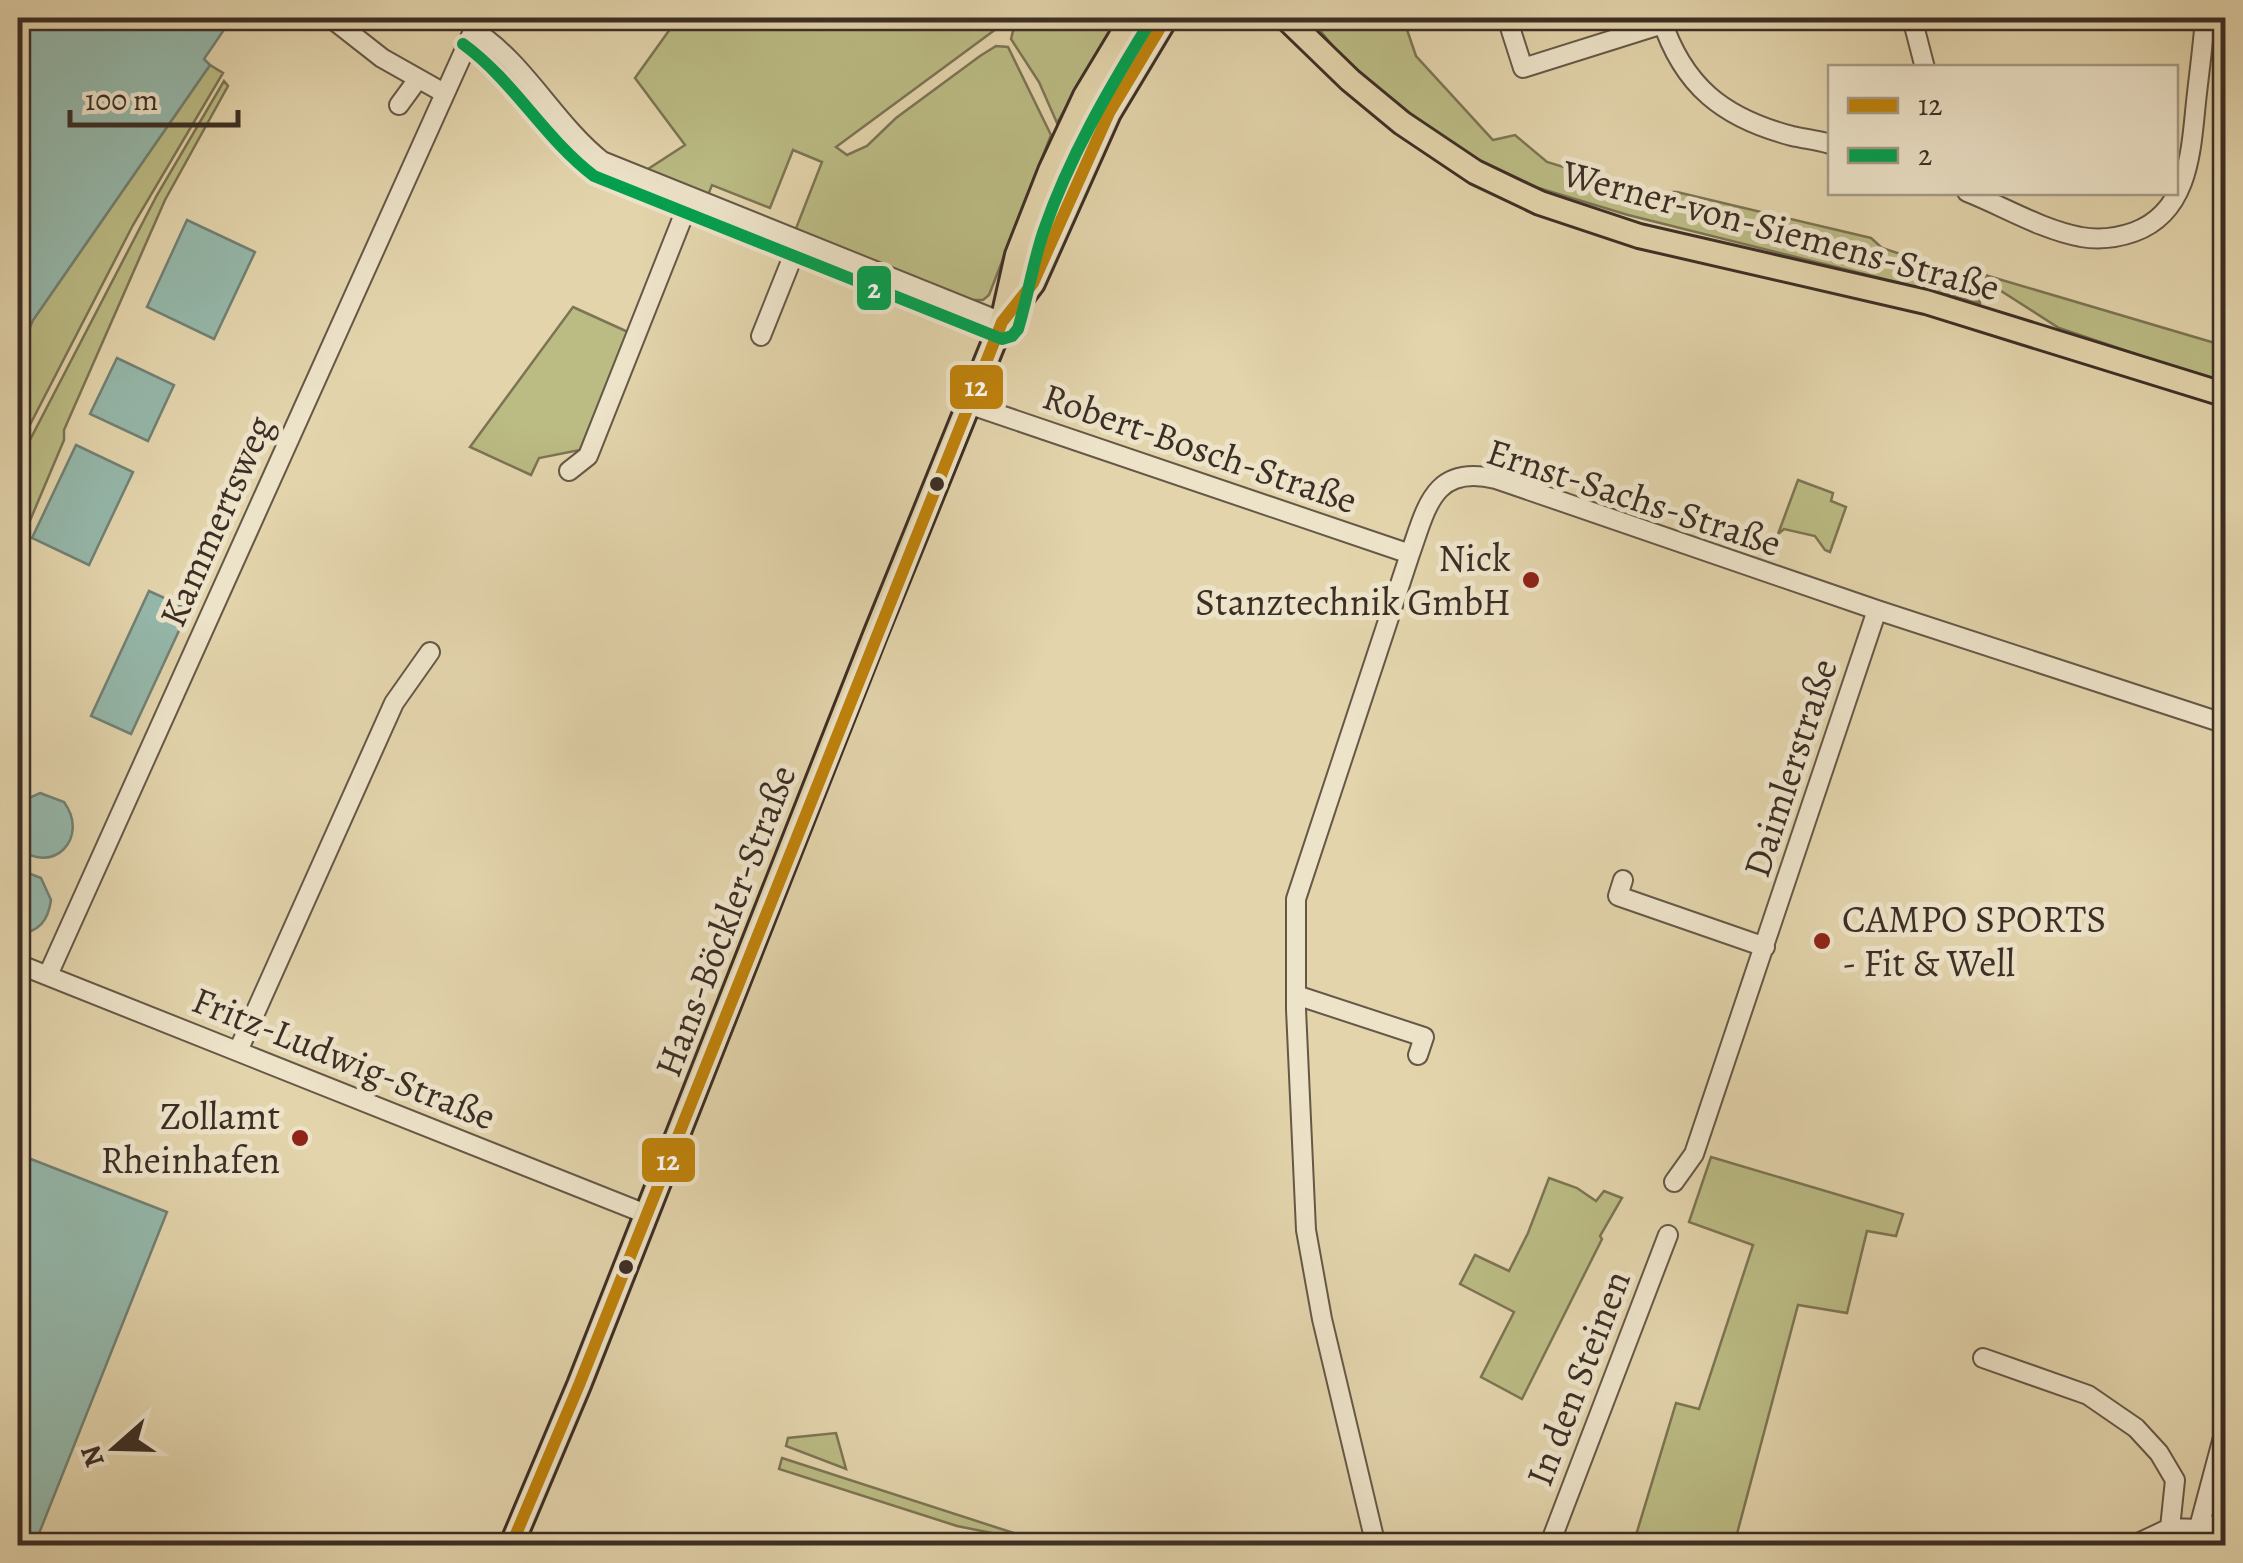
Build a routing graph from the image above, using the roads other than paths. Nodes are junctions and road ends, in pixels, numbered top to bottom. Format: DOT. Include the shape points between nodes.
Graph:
graph roads {
  1 [pos="331,18"];
  2 [pos="1132,18"];
  3 [pos="1166,18"];
  4 [pos="1286,18"];
  5 [pos="1506,18"];
  6 [pos="1912,18"];
  7 [pos="2205,18"];
  8 [pos="1662,21"];
  9 [pos="476,24"];
  10 [pos="1300,26"];
  11 [pos="1924,65"];
  12 [pos="418,79"];
  13 [pos="444,92"];
  14 [pos="399,105"];
  15 [pos="1828,144"];
  16 [pos="2178,192"];
  17 [pos="1973,195"];
  18 [pos="2177,195"];
  19 [pos="690,199"];
  20 [pos="799,241"];
  21 [pos="1002,322"];
  22 [pos="761,336"];
  23 [pos="2226,395"];
  24 [pos="968,404"];
  25 [pos="569,470"];
  26 [pos="1410,554"];
  27 [pos="1877,610"];
  28 [pos="430,652"];
  29 [pos="2226,724"];
  30 [pos="1623,880"];
  31 [pos="1765,947"];
  32 [pos="18,964"];
  33 [pos="48,975"];
  34 [pos="1296,994"];
  35 [pos="238,1051"];
  36 [pos="1418,1055"];
  37 [pos="1674,1182"];
  38 [pos="646,1214"];
  39 [pos="1668,1235"];
  40 [pos="1983,1358"];
  41 [pos="2226,1426"];
  42 [pos="2170,1528"];
  43 [pos="2226,1529"];
  44 [pos="2198,1533"];
  45 [pos="511,1546"];
  46 [pos="1376,1546"];
  47 [pos="1549,1546"];
  48 [pos="2132,1546"];
  1 -- 12 [label="street"];
  2 -- 21 [label="main road, Hans-Böckler-Straße" via="1061,144 1017,255"];
  3 -- 21 [label="main road, Hans-Böckler-Straße" via="1109,113 1033,283"];
  4 -- 10 [label="main road, Werner-von-Siemens-Straße"];
  5 -- 8 [label="street" via="1522,68"];
  6 -- 11 [label="street"];
  7 -- 16 [label="street" via="2187,169"];
  8 -- 15 [label="street" via="1684,72 1706,96 1751,121"];
  9 -- 13 [label="street, Kammertsweg"];
  9 -- 19 [label="street" via="592,153"];
  10 -- 23 [label="main road, Werner-von-Siemens-Straße" via="1360,89 1416,133 1475,172 1540,202 1639,236 1926,302"];
  12 -- 13 [label="street"];
  12 -- 14 [label="street"];
  13 -- 33 [label="street, Kammertsweg"];
  17 -- 18 [label="street" via="2082,237 2112,238 2156,220"];
  19 -- 20 [label="street"];
  19 -- 25 [label="street" via="588,456"];
  20 -- 21 [label="street"];
  20 -- 22 [label="street"];
  21 -- 24 [label="main road, Hans-Böckler-Straße"];
  24 -- 26 [label="street, Robert-Bosch-Straße"];
  24 -- 38 [label="main road, Hans-Böckler-Straße"];
  26 -- 27 [label="street, Ernst-Sachs-Straße" via="1434,495 1453,478 1478,475"];
  26 -- 34 [label="street, Ernst-Sachs-Straße" via="1296,899"];
  27 -- 29 [label="street, Ernst-Sachs-Straße"];
  27 -- 31 [label="street, Daimlerstraße"];
  28 -- 35 [label="street" via="394,703"];
  30 -- 31 [label="street" via="1618,896"];
  31 -- 37 [label="street, Daimlerstraße" via="1694,1154"];
  32 -- 33 [label="street, Fritz-Ludwig-Straße"];
  33 -- 35 [label="street, Fritz-Ludwig-Straße"];
  34 -- 36 [label="street" via="1426,1029"];
  34 -- 46 [label="street, Ernst-Sachs-Straße" via="1306,1230"];
  35 -- 38 [label="street, Fritz-Ludwig-Straße"];
  38 -- 45 [label="main road, Hans-Böckler-Straße"];
  39 -- 47 [label="street, In den Steinen"];
  40 -- 42 [label="street" via="2088,1394 2136,1428 2175,1480"];
  41 -- 44 [label="street"];
  42 -- 44 [label="street"];
  42 -- 48 [label="street"];
  43 -- 44 [label="street"];
}
